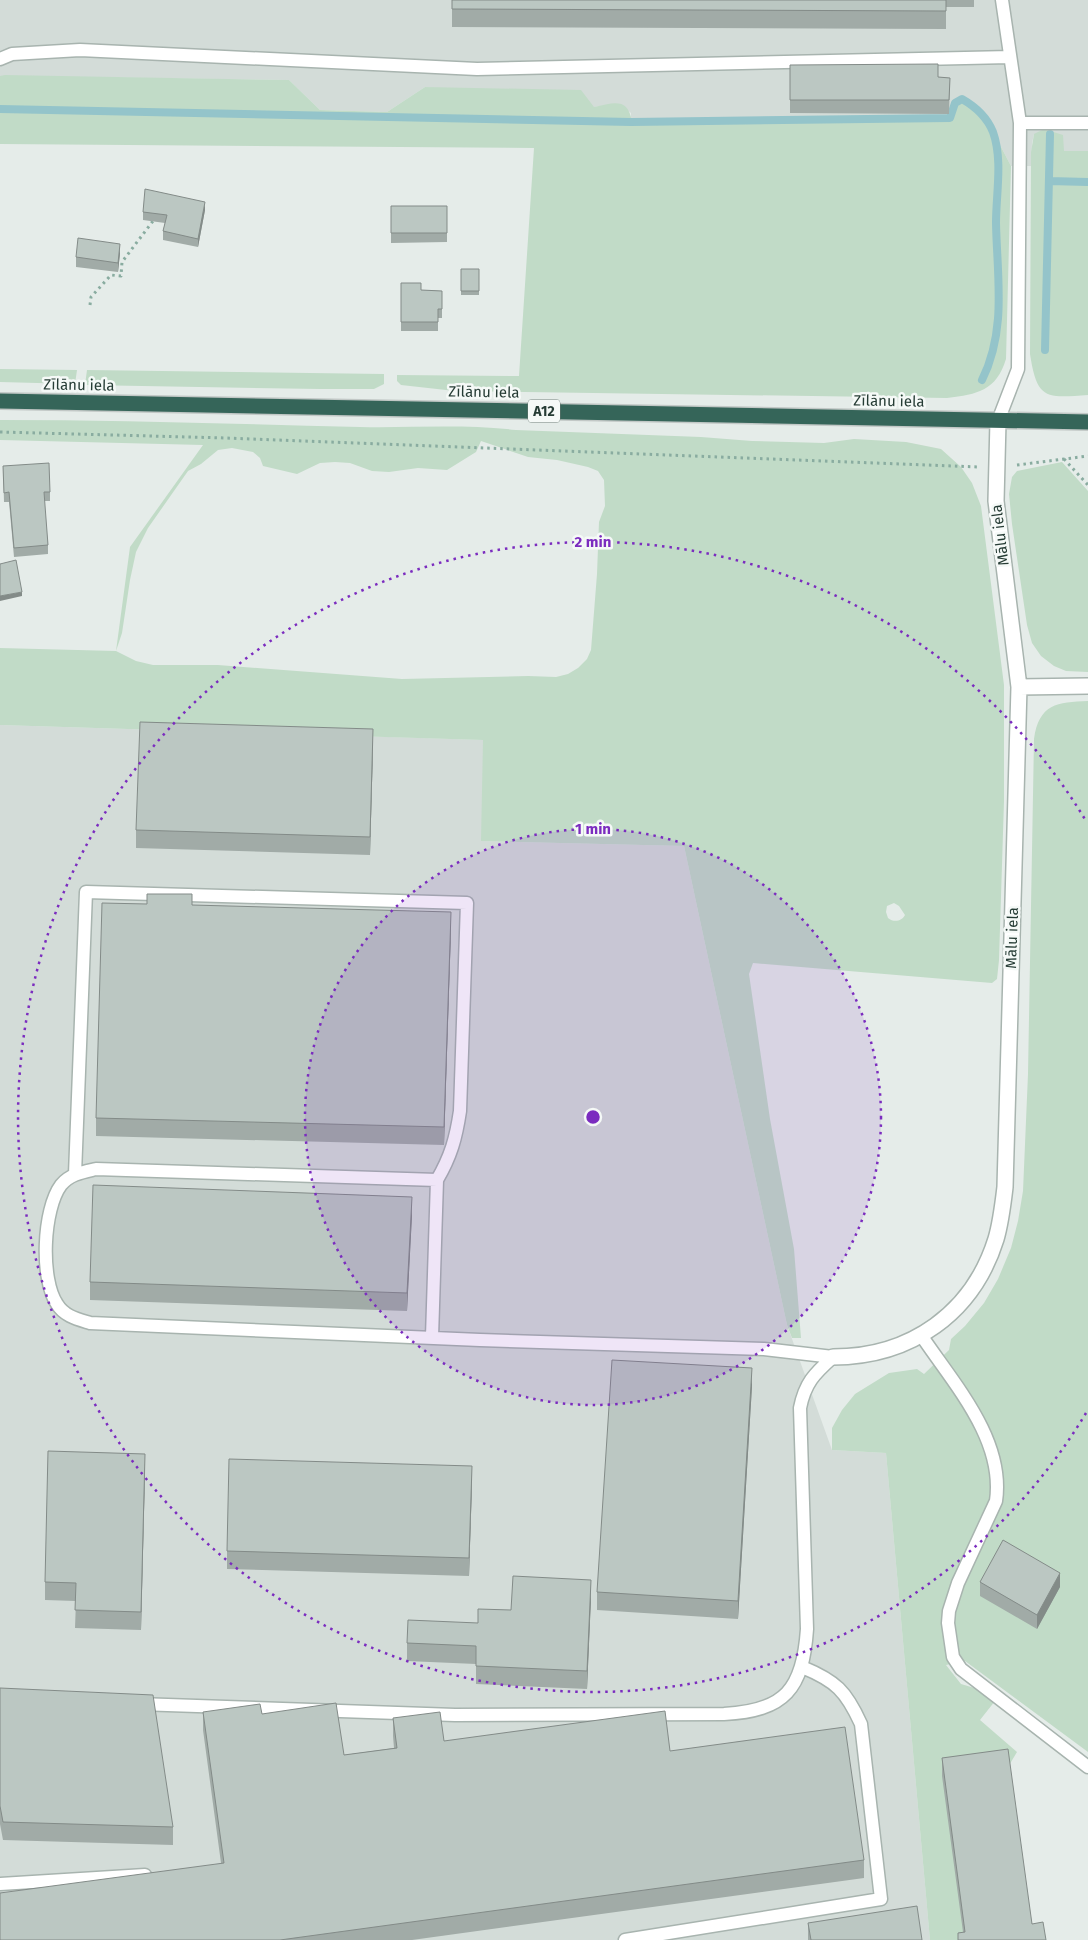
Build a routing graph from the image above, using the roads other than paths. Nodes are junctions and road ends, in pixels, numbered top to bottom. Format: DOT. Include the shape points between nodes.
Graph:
graph roads {
  1 [pos="1002,0"];
  2 [pos="1010,57"];
  3 [pos="0,59"];
  4 [pos="1020,123"];
  5 [pos="1088,123"];
  6 [pos="0,401"];
  7 [pos="998,421"];
  8 [pos="1088,422"];
  9 [pos="1088,686"];
  10 [pos="1019,687"];
  11 [pos="75,1174"];
  12 [pos="437,1180"];
  13 [pos="921,1335"];
  14 [pos="432,1337"];
  15 [pos="833,1357"];
  16 [pos="802,1667"];
  17 [pos="129,1704"];
  18 [pos="1088,1767"];
  19 [pos="157,1874"];
  20 [pos="0,1884"];
  21 [pos="626,1940"];
  1 -- 2 [label="lane"];
  2 -- 3 [label="lane" via="477,70 80,50 12,54"];
  2 -- 4 [label="lane"];
  4 -- 5 [label="lane"];
  4 -- 7 [label="lane" via="1018,369"];
  6 -- 7 [label="highway, Zīlānu iela / A12"];
  7 -- 8 [label="highway, Zīlānu iela / A12"];
  7 -- 10 [label="street, Mālu iela" via="996,501"];
  9 -- 10 [label="street"];
  10 -- 13 [label="street, Mālu iela" via="1002,1213 996,1238 976,1284 960,1304"];
  11 -- 12 [label="lane" via="96,1168"];
  11 -- 12 [label="lane" via="86,892 467,903 460,1111 450,1158"];
  11 -- 14 [label="lane" via="62,1183 54,1198 49,1217 46,1268 49,1288 57,1306 69,1316 90,1323"];
  12 -- 14 [label="lane"];
  13 -- 15 [label="street, Mālu iela" via="878,1353"];
  13 -- 18 [label="lane" via="982,1428 997,1471 996,1501 952,1598 948,1623 953,1657 961,1669"];
  14 -- 15 [label="lane" via="764,1349"];
  15 -- 16 [label="lane" via="809,1381 800,1408 807,1629"];
  16 -- 17 [label="lane" via="789,1691 778,1702 743,1713 455,1715"];
  16 -- 21 [label="lane" via="825,1676 840,1688 861,1724 881,1899"];
  19 -- 20 [label="lane"];
}
